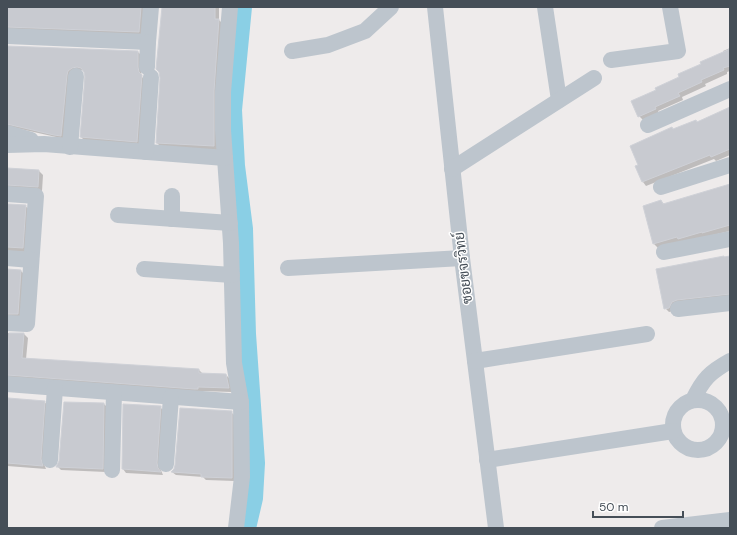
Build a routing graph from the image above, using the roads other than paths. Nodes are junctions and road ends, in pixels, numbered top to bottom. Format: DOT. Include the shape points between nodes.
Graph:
graph roads {
  1 [pos="151,7"];
  2 [pos="230,7"];
  3 [pos="391,7"];
  4 [pos="435,7"];
  5 [pos="545,7"];
  6 [pos="670,7"];
  7 [pos="7,36"];
  8 [pos="148,42"];
  9 [pos="292,51"];
  10 [pos="611,60"];
  11 [pos="76,76"];
  12 [pos="594,78"];
  13 [pos="730,89"];
  14 [pos="559,100"];
  15 [pos="648,125"];
  16 [pos="7,133"];
  17 [pos="44,144"];
  18 [pos="7,145"];
  19 [pos="70,147"];
  20 [pos="146,152"];
  21 [pos="225,158"];
  22 [pos="730,164"];
  23 [pos="452,168"];
  24 [pos="661,187"];
  25 [pos="7,194"];
  26 [pos="172,196"];
  27 [pos="118,215"];
  28 [pos="172,219"];
  29 [pos="230,223"];
  30 [pos="730,240"];
  31 [pos="664,252"];
  32 [pos="7,258"];
  33 [pos="462,258"];
  34 [pos="31,260"];
  35 [pos="288,268"];
  36 [pos="144,270"];
  37 [pos="232,275"];
  38 [pos="730,303"];
  39 [pos="678,310"];
  40 [pos="7,323"];
  41 [pos="647,334"];
  42 [pos="475,361"];
  43 [pos="730,361"];
  44 [pos="7,384"];
  45 [pos="56,388"];
  46 [pos="114,393"];
  47 [pos="170,397"];
  48 [pos="693,400"];
  49 [pos="241,402"];
  50 [pos="673,431"];
  51 [pos="730,442"];
  52 [pos="714,445"];
  53 [pos="50,460"];
  54 [pos="487,460"];
  55 [pos="166,464"];
  56 [pos="112,470"];
  57 [pos="730,520"];
  58 [pos="236,528"];
  59 [pos="496,528"];
  60 [pos="662,528"];
  1 -- 8 [label="street"];
  2 -- 21 [label="street" via="223,92"];
  3 -- 9 [label="street" via="365,31 328,45"];
  4 -- 23 [label="street, ซอยขจรวิทย์"];
  5 -- 14 [label="street"];
  6 -- 10 [label="street" via="678,51"];
  7 -- 8 [label="street"];
  8 -- 20 [label="street"];
  11 -- 19 [label="street"];
  12 -- 14 [label="street"];
  13 -- 15 [label="street"];
  14 -- 23 [label="street"];
  16 -- 17 [label="street"];
  17 -- 18 [label="street"];
  17 -- 19 [label="street"];
  19 -- 20 [label="street"];
  20 -- 21 [label="street"];
  21 -- 29 [label="street"];
  22 -- 24 [label="street"];
  23 -- 33 [label="street, ซอยขจรวิทย์"];
  25 -- 34 [label="street" via="36,196"];
  26 -- 28 [label="street"];
  27 -- 28 [label="street"];
  28 -- 29 [label="street"];
  29 -- 37 [label="street"];
  30 -- 31 [label="street"];
  32 -- 34 [label="street"];
  33 -- 35 [label="street"];
  33 -- 42 [label="street, ซอยขจรวิทย์"];
  34 -- 40 [label="street" via="27,324"];
  36 -- 37 [label="street"];
  37 -- 49 [label="street" via="234,363"];
  38 -- 39 [label="street"];
  41 -- 42 [label="street"];
  42 -- 54 [label="street, ซอยขจรวิทย์"];
  43 -- 48 [label="street" via="706,378"];
  44 -- 45 [label="street"];
  45 -- 46 [label="street"];
  45 -- 53 [label="street"];
  46 -- 47 [label="street"];
  46 -- 56 [label="street"];
  47 -- 49 [label="street"];
  47 -- 55 [label="street"];
  48 -- 50 [label="street" via="685,402 679,408 673,422"];
  48 -- 52 [label="street" via="709,401 721,413 723,430 721,438"];
  49 -- 58 [label="street" via="242,477"];
  50 -- 52 [label="street" via="676,438 689,449 707,449"];
  50 -- 54 [label="street"];
  51 -- 52 [label="street"];
  54 -- 59 [label="street, ซอยขจรวิทย์"];
  57 -- 60 [label="street"];
}
